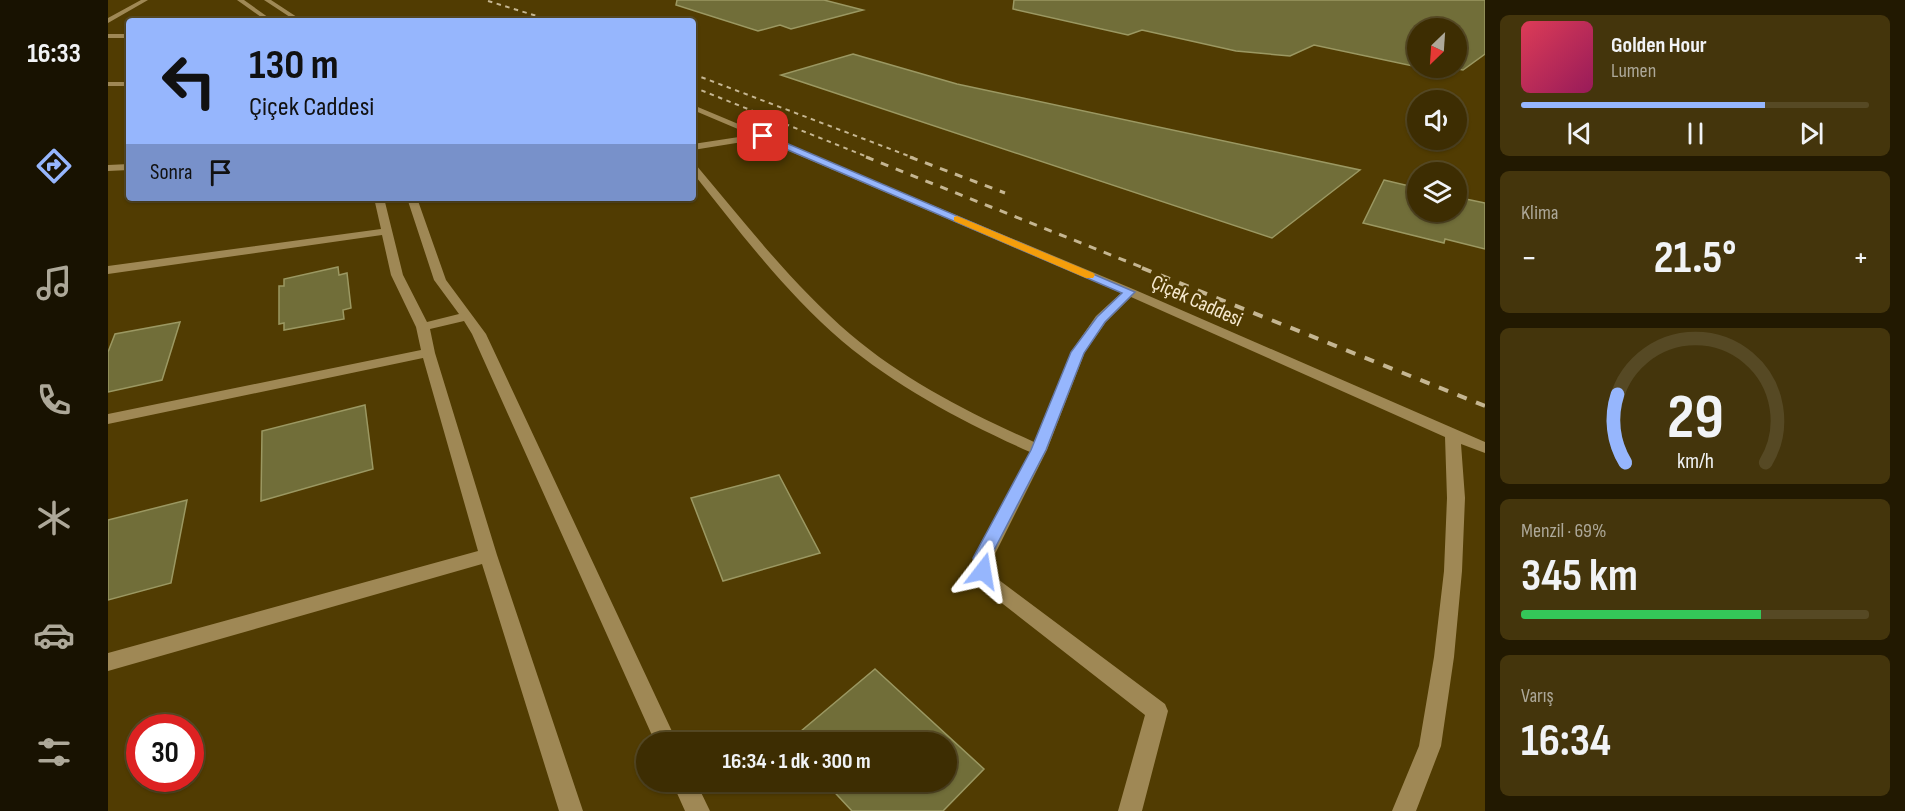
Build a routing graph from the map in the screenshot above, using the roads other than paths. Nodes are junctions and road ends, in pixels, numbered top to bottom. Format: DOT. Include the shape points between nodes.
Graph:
graph roads {
  1 [pos="145,0"];
  2 [pos="240,0"];
  3 [pos="267,0"];
  4 [pos="266,18"];
  5 [pos="295,18"];
  6 [pos="108,23"];
  7 [pos="118,24"];
  8 [pos="108,36"];
  9 [pos="126,36"];
  10 [pos="108,84"];
  11 [pos="126,84"];
  12 [pos="696,108"];
  13 [pos="763,136"];
  14 [pos="696,147"];
  15 [pos="126,166"];
  16 [pos="108,168"];
  17 [pos="696,171"];
  18 [pos="380,201"];
  19 [pos="413,201"];
  20 [pos="387,231"];
  21 [pos="108,270"];
  22 [pos="1129,292"];
  23 [pos="467,316"];
  24 [pos="423,327"];
  25 [pos="428,353"];
  26 [pos="108,419"];
  27 [pos="1453,435"];
  28 [pos="1485,448"];
  29 [pos="1039,450"];
  30 [pos="488,555"];
  31 [pos="108,662"];
  32 [pos="661,732"];
  33 [pos="689,792"];
  34 [pos="571,811"];
  35 [pos="698,811"];
  36 [pos="1130,811"];
  37 [pos="1404,811"];
  1 -- 6 [label="street"];
  2 -- 4 [label="street"];
  3 -- 5 [label="street"];
  6 -- 7 [label="street"];
  8 -- 9 [label="street"];
  10 -- 11 [label="street"];
  12 -- 13 [label="street, Çiçek Caddesi"];
  13 -- 14 [label="street"];
  13 -- 22 [label="street, Çiçek Caddesi"];
  15 -- 16 [label="street"];
  17 -- 29 [label="street" via="761,249 848,339 933,399"];
  18 -- 20 [label="street"];
  19 -- 23 [label="street" via="440,280"];
  20 -- 21 [label="street"];
  20 -- 24 [label="street" via="397,275"];
  22 -- 27 [label="street, Çiçek Caddesi"];
  22 -- 29 [label="street" via="1077,352"];
  23 -- 24 [label="street"];
  23 -- 32 [label="street" via="484,344"];
  24 -- 25 [label="street"];
  25 -- 26 [label="street"];
  25 -- 30 [label="street"];
  27 -- 28 [label="street, Çiçek Caddesi"];
  27 -- 37 [label="street" via="1454,560 1444,657 1430,746"];
  29 -- 36 [label="street" via="982,558 983,571 992,585 1157,711"];
  30 -- 31 [label="street"];
  30 -- 34 [label="street"];
  33 -- 35 [label="street"];
}
